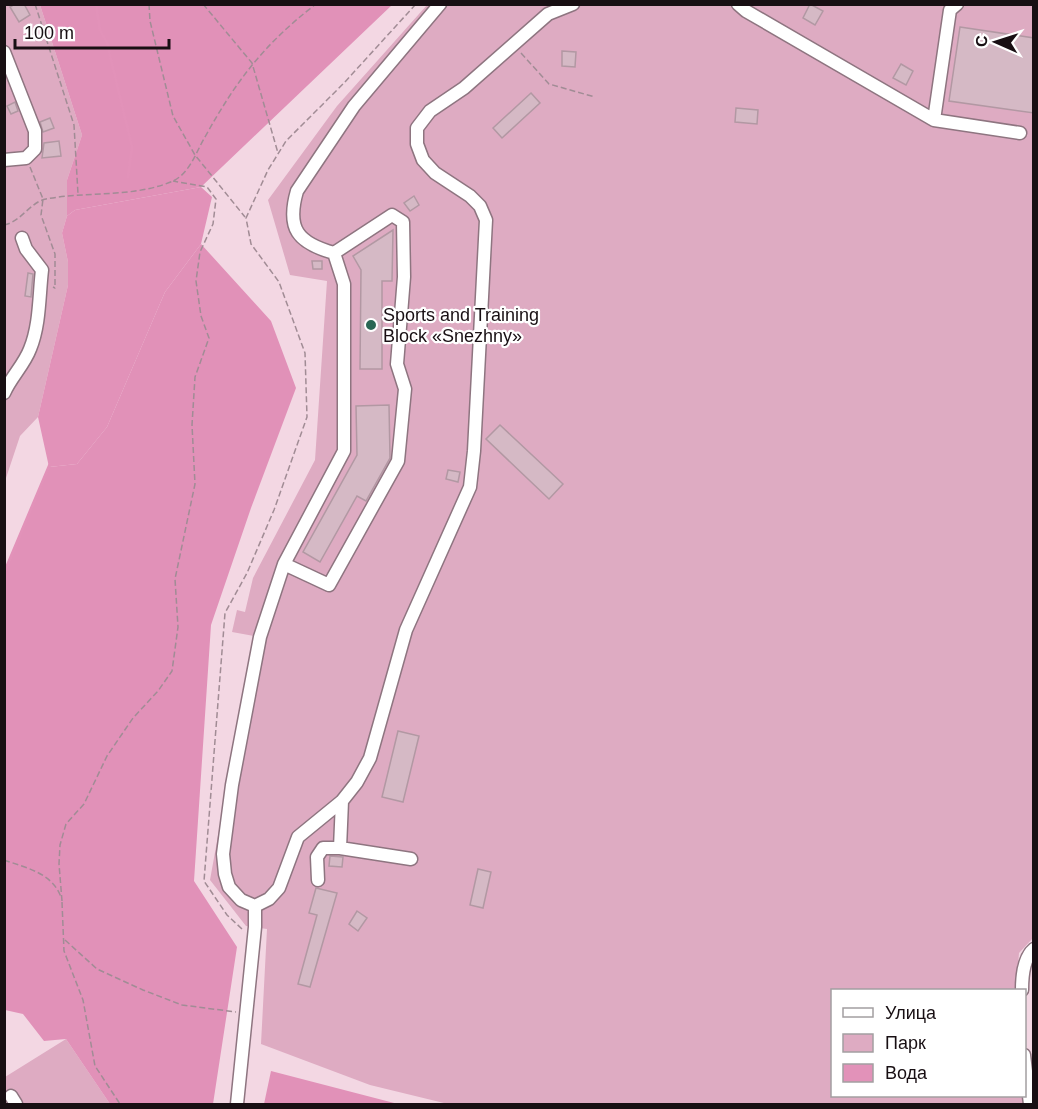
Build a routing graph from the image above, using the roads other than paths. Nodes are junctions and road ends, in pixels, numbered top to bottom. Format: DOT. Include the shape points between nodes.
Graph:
graph roads {
  1 [pos="440,4"];
  2 [pos="573,4"];
  3 [pos="738,4"];
  4 [pos="957,4"];
  5 [pos="4,52"];
  6 [pos="934,120"];
  7 [pos="1020,133"];
  8 [pos="4,160"];
  9 [pos="22,238"];
  10 [pos="334,253"];
  11 [pos="4,393"];
  12 [pos="284,564"];
  13 [pos="342,801"];
  14 [pos="340,848"];
  15 [pos="411,859"];
  16 [pos="318,880"];
  17 [pos="255,906"];
  18 [pos="1034,949"];
  19 [pos="1022,989"];
  20 [pos="1026,1071"];
  21 [pos="237,1104"];
  22 [pos="1030,1104"];
  1 -- 10 [label="street" via="354,106 297,191 292,217 295,228 314,248"];
  2 -- 13 [label="street" via="548,14 464,88 430,111 417,128 423,160 435,173 470,196 486,220 470,487 406,630 370,758"];
  3 -- 6 [label="street"];
  4 -- 6 [label="street" via="950,10"];
  5 -- 8 [label="street" via="35,131 36,149 26,158"];
  6 -- 7 [label="street"];
  9 -- 11 [label="street" via="42,270 38,307 30,351"];
  10 -- 12 [label="street" via="344,284 344,451"];
  10 -- 12 [label="street" via="392,215 402,222 404,277 397,364 405,390 398,461 329,585"];
  12 -- 17 [label="street" via="260,637 223,854 229,887 241,900"];
  13 -- 14 [label="street"];
  13 -- 17 [label="street" via="298,837 279,888"];
  14 -- 15 [label="street"];
  14 -- 16 [label="street" via="323,848 317,857"];
  17 -- 21 [label="street"];
  18 -- 19 [label="street" via="1025,964"];
  20 -- 22 [label="street"];
}
